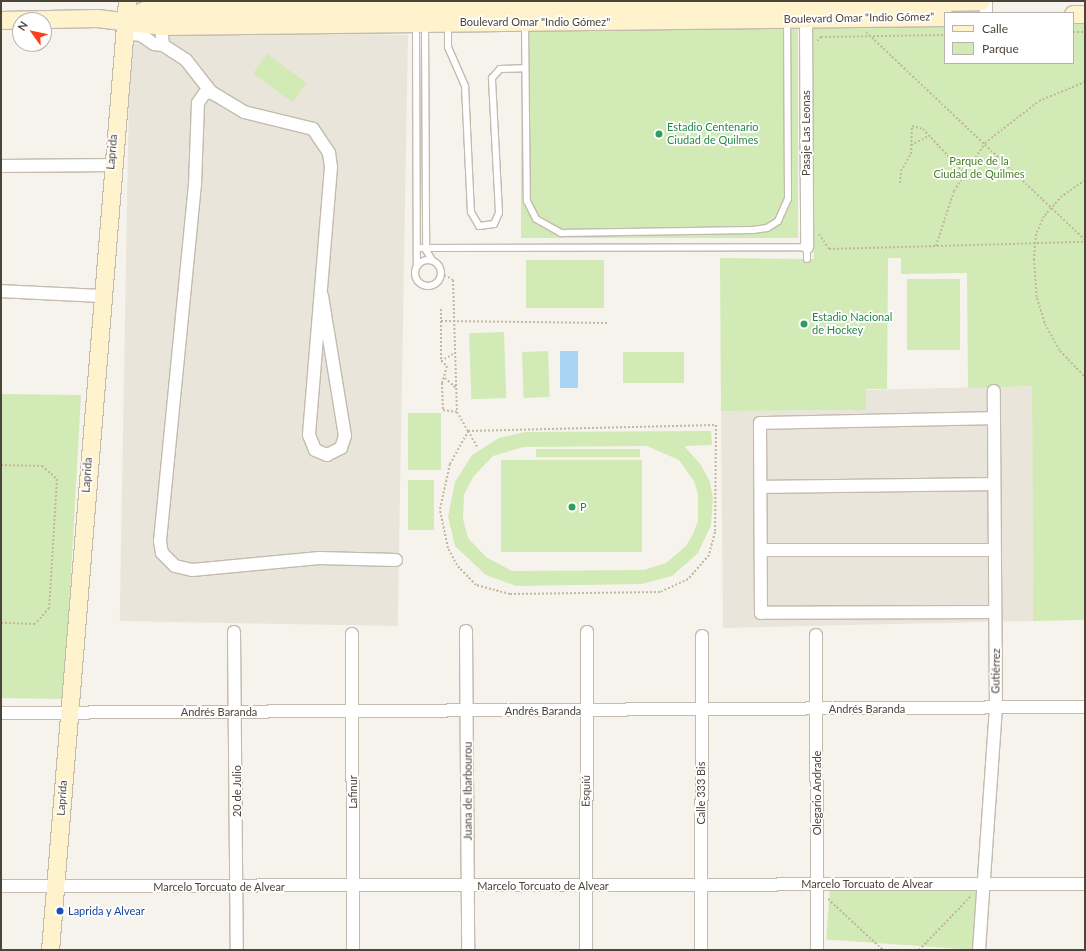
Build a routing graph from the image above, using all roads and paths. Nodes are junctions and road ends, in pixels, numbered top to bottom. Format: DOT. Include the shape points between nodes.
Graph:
graph roads {
  1 [pos="126,1"];
  2 [pos="981,1"];
  3 [pos="986,1"];
  4 [pos="572,10"];
  5 [pos="348,11"];
  6 [pos="986,12"];
  7 [pos="795,13"];
  8 [pos="1074,14"];
  9 [pos="1085,14"];
  10 [pos="944,17"];
  11 [pos="1,20"];
  12 [pos="420,22"];
  13 [pos="448,22"];
  14 [pos="525,23"];
  15 [pos="125,26"];
  16 [pos="161,26"];
  17 [pos="865,31"];
  18 [pos="1074,32"];
  19 [pos="1085,32"];
  20 [pos="944,35"];
  21 [pos="870,36"];
  22 [pos="815,43"];
  23 [pos="163,45"];
  24 [pos="524,68"];
  25 [pos="1085,82"];
  26 [pos="211,92"];
  27 [pos="929,136"];
  28 [pos="984,144"];
  29 [pos="911,145"];
  30 [pos="111,165"];
  31 [pos="1,166"];
  32 [pos="964,173"];
  33 [pos="1085,180"];
  34 [pos="900,184"];
  35 [pos="1051,207"];
  36 [pos="816,230"];
  37 [pos="1085,241"];
  38 [pos="1035,244"];
  39 [pos="936,246"];
  40 [pos="807,247"];
  41 [pos="419,248"];
  42 [pos="426,248"];
  43 [pos="807,259"];
  44 [pos="432,260"];
  45 [pos="417,265"];
  46 [pos="441,273"];
  47 [pos="1,291"];
  48 [pos="100,296"];
  49 [pos="322,296"];
  50 [pos="441,309"];
  51 [pos="454,320"];
  52 [pos="441,321"];
  53 [pos="607,323"];
  54 [pos="455,352"];
  55 [pos="441,361"];
  56 [pos="1085,377"];
  57 [pos="445,378"];
  58 [pos="456,388"];
  59 [pos="994,391"];
  60 [pos="457,412"];
  61 [pos="994,418"];
  62 [pos="468,431"];
  63 [pos="478,448"];
  64 [pos="1,465"];
  65 [pos="994,484"];
  66 [pos="761,487"];
  67 [pos="761,550"];
  68 [pos="994,550"];
  69 [pos="396,560"];
  70 [pos="994,612"];
  71 [pos="1,623"];
  72 [pos="466,631"];
  73 [pos="234,632"];
  74 [pos="587,632"];
  75 [pos="352,634"];
  76 [pos="816,635"];
  77 [pos="702,636"];
  78 [pos="996,708"];
  79 [pos="1085,708"];
  80 [pos="816,709"];
  81 [pos="702,710"];
  82 [pos="353,711"];
  83 [pos="468,711"];
  84 [pos="587,711"];
  85 [pos="237,712"];
  86 [pos="1,713"];
  87 [pos="69,713"];
  88 [pos="982,883"];
  89 [pos="701,884"];
  90 [pos="1085,884"];
  91 [pos="1,886"];
  92 [pos="55,886"];
  93 [pos="468,886"];
  94 [pos="585,886"];
  95 [pos="238,887"];
  96 [pos="352,887"];
  97 [pos="817,890"];
  98 [pos="50,950"];
  99 [pos="237,950"];
  100 [pos="353,950"];
  101 [pos="468,950"];
  102 [pos="586,950"];
  103 [pos="700,950"];
  104 [pos="817,950"];
  105 [pos="883,950"];
  106 [pos="919,950"];
  107 [pos="978,950"];
  1 -- 15 [label="main road, Laprida"];
  2 -- 7 [label="main road"];
  3 -- 6 [label="street"];
  4 -- 5 [label="main road"];
  4 -- 7 [label="main road, Boulevard Omar \"Indio Gómez\""];
  4 -- 14 [label="main road, Boulevard Omar \"Indio Gómez\""];
  5 -- 12 [label="main road, Boulevard Omar \"Indio Gómez\""];
  5 -- 15 [label="main road" via="144,10"];
  5 -- 16 [label="main road, Boulevard Omar \"Indio Gómez\""];
  7 -- 10 [label="main road, Boulevard Omar \"Indio Gómez\""];
  7 -- 24 [label="lane" via="788,199 778,222 767,228 561,233 543,225 527,201"];
  7 -- 40 [label="street, Pasaje Las Leonas"];
  8 -- 9 [label="main road"];
  11 -- 15 [label="main road"];
  12 -- 13 [label="main road, Boulevard Omar \"Indio Gómez\""];
  12 -- 41 [label="lane"];
  12 -- 42 [label="lane"];
  13 -- 14 [label="main road, Boulevard Omar \"Indio Gómez\""];
  13 -- 24 [label="lane" via="448,47 465,86 471,212 479,226 494,224 499,212 492,78 500,69"];
  14 -- 24 [label="lane"];
  15 -- 16 [label="main road, Boulevard Omar \"Indio Gómez\""];
  15 -- 23 [label="street" via="154,44"];
  15 -- 30 [label="main road, Laprida"];
  16 -- 23 [label="street"];
  17 -- 21 [label="path"];
  18 -- 19 [label="path"];
  20 -- 21 [label="path"];
  21 -- 22 [label="path" via="821,37"];
  21 -- 28 [label="path"];
  23 -- 26 [label="street" via="186,60"];
  25 -- 28 [label="path" via="1039,101"];
  26 -- 49 [label="street" via="244,112 304,126 321,138 331,167"];
  26 -- 69 [label="street" via="204,94 198,104 195,184 160,541 192,570 320,558"];
  27 -- 29 [label="path"];
  27 -- 29 [label="path" via="912,126"];
  27 -- 32 [label="path"];
  28 -- 32 [label="path"];
  28 -- 35 [label="path"];
  29 -- 34 [label="path"];
  30 -- 31 [label="street"];
  30 -- 48 [label="main road, Laprida"];
  32 -- 39 [label="path" via="948,208"];
  33 -- 35 [label="path"];
  35 -- 37 [label="path"];
  35 -- 38 [label="path" via="1040,225"];
  36 -- 39 [label="path" via="829,249"];
  37 -- 38 [label="path"];
  38 -- 39 [label="path"];
  38 -- 56 [label="path" via="1035,284 1045,324 1060,350"];
  40 -- 42 [label="lane"];
  40 -- 43 [label="lane"];
  41 -- 42 [label="lane"];
  41 -- 45 [label="lane"];
  42 -- 44 [label="lane"];
  44 -- 45 [label="lane"];
  44 -- 46 [label="lane"];
  45 -- 46 [label="lane" via="415,276 422,285 433,286"];
  46 -- 51 [label="path" via="452,280"];
  47 -- 48 [label="street"];
  48 -- 87 [label="main road, Laprida"];
  49 -- 49 [label="street" via="309,435 315,450 327,455 341,448 345,436"];
  50 -- 52 [label="path"];
  51 -- 52 [label="path"];
  51 -- 53 [label="path"];
  51 -- 54 [label="path"];
  52 -- 55 [label="path"];
  54 -- 55 [label="path"];
  54 -- 58 [label="path"];
  55 -- 57 [label="path" via="447,366"];
  57 -- 58 [label="path"];
  57 -- 60 [label="path" via="442,383 442,410"];
  58 -- 60 [label="path"];
  59 -- 61 [label="street, Gutiérrez"];
  60 -- 62 [label="path"];
  61 -- 65 [label="street, Gutiérrez"];
  61 -- 66 [label="street" via="760,423"];
  62 -- 62 [label="path" via="716,425 716,517 709,555 688,579 660,592 510,594 476,585 457,565 448,548 440,509 450,464"];
  62 -- 63 [label="path"];
  64 -- 71 [label="path" via="42,466 57,479 49,608 35,624"];
  65 -- 66 [label="street"];
  65 -- 68 [label="street, Gutiérrez"];
  66 -- 67 [label="street"];
  67 -- 68 [label="street"];
  67 -- 70 [label="street" via="761,613"];
  68 -- 70 [label="street, Gutiérrez"];
  70 -- 78 [label="street, Gutiérrez"];
  72 -- 83 [label="street, Juana de Ibarbourou"];
  73 -- 85 [label="street, 20 de Julio"];
  74 -- 84 [label="street, Esquiú"];
  75 -- 82 [label="street, Lafinur"];
  76 -- 80 [label="street, Olegario Andrade"];
  77 -- 81 [label="street, Calle 333 Bis"];
  78 -- 79 [label="street, Andrés Baranda"];
  78 -- 80 [label="street, Andrés Baranda"];
  78 -- 88 [label="street, Gutiérrez"];
  80 -- 81 [label="street, Andrés Baranda"];
  80 -- 97 [label="street, Olegario Andrade"];
  81 -- 84 [label="street, Andrés Baranda"];
  81 -- 89 [label="street, Calle 333 Bis"];
  82 -- 83 [label="street, Andrés Baranda"];
  82 -- 85 [label="street, Andrés Baranda"];
  82 -- 96 [label="street, Lafinur"];
  83 -- 84 [label="street, Andrés Baranda"];
  83 -- 93 [label="street, Juana de Ibarbourou"];
  84 -- 94 [label="street, Esquiú"];
  85 -- 87 [label="street, Andrés Baranda"];
  85 -- 95 [label="street, 20 de Julio"];
  86 -- 87 [label="street, Andrés Baranda"];
  87 -- 92 [label="main road, Laprida"];
  88 -- 90 [label="street, Marcelo Torcuato de Alvear"];
  88 -- 97 [label="street, Marcelo Torcuato de Alvear"];
  88 -- 106 [label="path"];
  88 -- 107 [label="street, Gutiérrez"];
  89 -- 94 [label="street, Marcelo Torcuato de Alvear"];
  89 -- 97 [label="street, Marcelo Torcuato de Alvear"];
  89 -- 103 [label="street, Calle 333 Bis"];
  91 -- 92 [label="street, Marcelo Torcuato de Alvear"];
  92 -- 95 [label="street, Marcelo Torcuato de Alvear"];
  92 -- 98 [label="main road, Laprida"];
  93 -- 94 [label="street, Marcelo Torcuato de Alvear"];
  93 -- 96 [label="street, Marcelo Torcuato de Alvear"];
  93 -- 101 [label="street, Juana de Ibarbourou"];
  94 -- 102 [label="street, Esquiú"];
  95 -- 96 [label="street, Marcelo Torcuato de Alvear"];
  95 -- 99 [label="street, 20 de Julio"];
  96 -- 100 [label="street, Lafinur"];
  97 -- 104 [label="street, Olegario Andrade"];
  97 -- 105 [label="path"];
}
